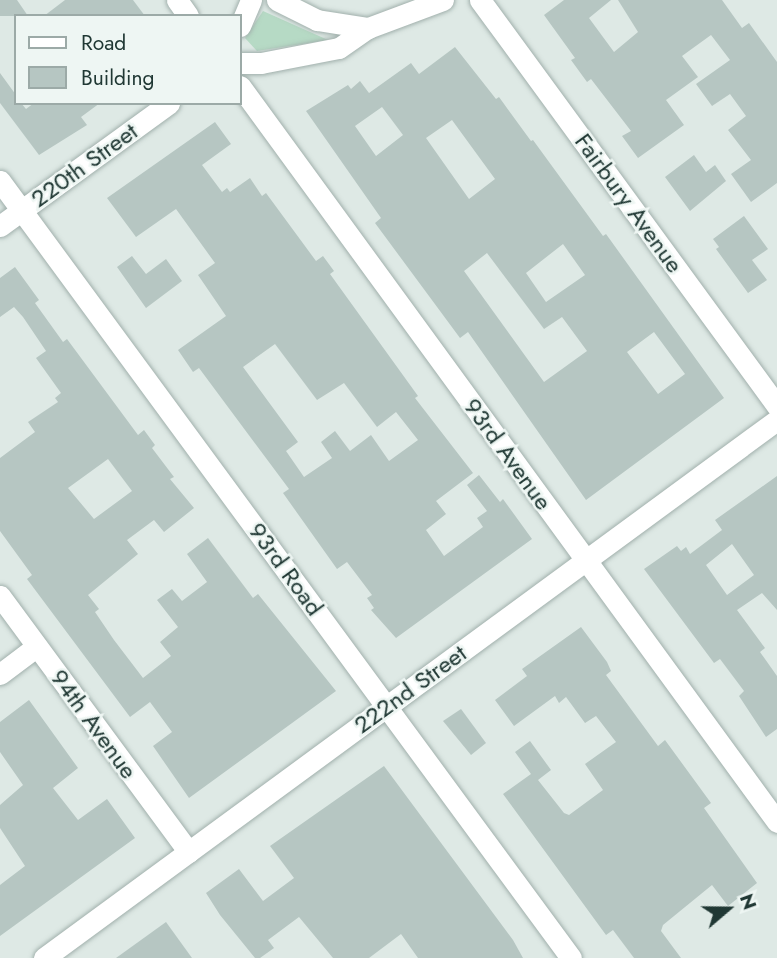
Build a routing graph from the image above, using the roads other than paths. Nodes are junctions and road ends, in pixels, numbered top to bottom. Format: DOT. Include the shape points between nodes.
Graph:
graph roads {
  1 [pos="251,0"];
  2 [pos="277,0"];
  3 [pos="443,0"];
  4 [pos="480,0"];
  5 [pos="242,21"];
  6 [pos="368,28"];
  7 [pos="242,63"];
  8 [pos="242,89"];
  9 [pos="166,105"];
  10 [pos="0,181"];
  11 [pos="22,210"];
  12 [pos="0,226"];
  13 [pos="777,406"];
  14 [pos="777,420"];
  15 [pos="585,560"];
  16 [pos="0,596"];
  17 [pos="37,646"];
  18 [pos="0,674"];
  19 [pos="387,706"];
  20 [pos="777,822"];
  21 [pos="189,852"];
  22 [pos="44,958"];
  23 [pos="571,958"];
  1 -- 5 [label="street"];
  2 -- 6 [label="street" via="317,20"];
  3 -- 6 [label="street"];
  4 -- 13 [label="street, Fairbury Avenue"];
  6 -- 7 [label="street" via="339,48 318,54"];
  8 -- 15 [label="street, 93rd Avenue"];
  9 -- 11 [label="street, 220th Street"];
  10 -- 11 [label="street, 93rd Road"];
  11 -- 12 [label="street, 220th Street"];
  11 -- 19 [label="street, 93rd Road"];
  14 -- 15 [label="street, 222nd Street"];
  15 -- 19 [label="street, 222nd Street"];
  15 -- 20 [label="street, 93rd Avenue"];
  16 -- 17 [label="street, 94th Avenue"];
  17 -- 18 [label="street"];
  17 -- 21 [label="street, 94th Avenue"];
  19 -- 21 [label="street, 222nd Street"];
  19 -- 23 [label="street, 93rd Road"];
  21 -- 22 [label="street, 222nd Street"];
}
